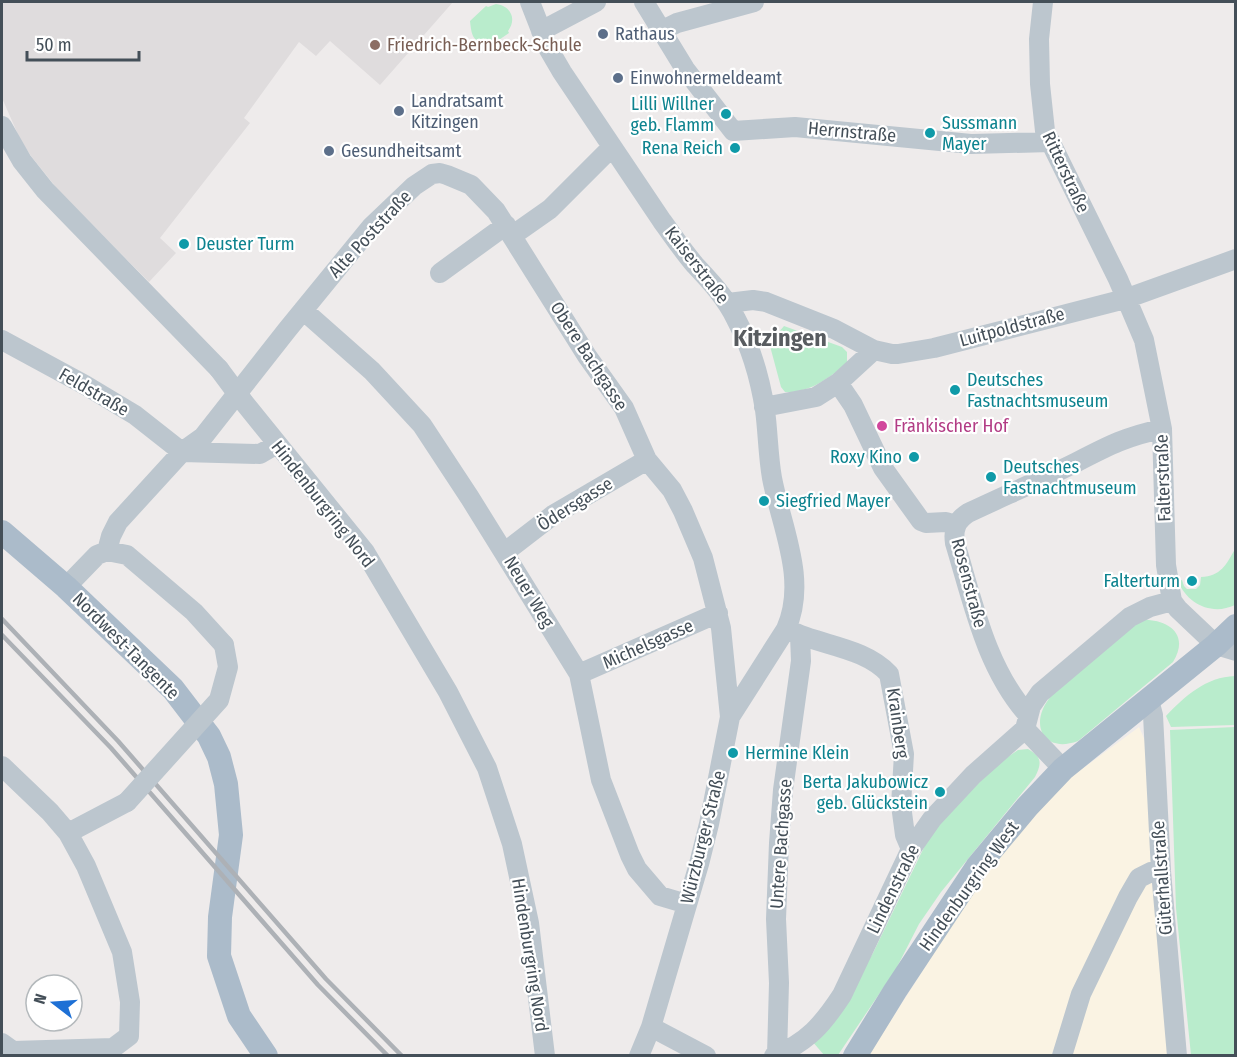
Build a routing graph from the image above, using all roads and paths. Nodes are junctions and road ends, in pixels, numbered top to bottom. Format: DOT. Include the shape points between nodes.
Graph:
graph roads {
  1 [pos="530,2"];
  2 [pos="596,2"];
  3 [pos="644,2"];
  4 [pos="754,2"];
  5 [pos="1043,2"];
  6 [pos="661,31"];
  7 [pos="541,32"];
  8 [pos="2,126"];
  9 [pos="1051,142"];
  10 [pos="611,148"];
  11 [pos="510,230"];
  12 [pos="1236,259"];
  13 [pos="440,273"];
  14 [pos="1125,299"];
  15 [pos="728,303"];
  16 [pos="303,310"];
  17 [pos="2,340"];
  18 [pos="874,350"];
  19 [pos="838,383"];
  20 [pos="764,407"];
  21 [pos="1162,429"];
  22 [pos="277,444"];
  23 [pos="182,452"];
  24 [pos="646,460"];
  25 [pos="956,525"];
  26 [pos="2,531"];
  27 [pos="107,551"];
  28 [pos="505,552"];
  29 [pos="66,587"];
  30 [pos="1172,601"];
  31 [pos="718,613"];
  32 [pos="1236,626"];
  33 [pos="793,632"];
  34 [pos="1226,648"];
  35 [pos="579,674"];
  36 [pos="1149,700"];
  37 [pos="730,717"];
  38 [pos="1027,722"];
  39 [pos="2,766"];
  40 [pos="1063,769"];
  41 [pos="68,833"];
  42 [pos="911,849"];
  43 [pos="1161,871"];
  44 [pos="687,904"];
  45 [pos="651,1028"];
  46 [pos="7,1047"];
  47 [pos="776,1055"];
  48 [pos="266,1056"];
  49 [pos="545,1056"];
  50 [pos="639,1056"];
  51 [pos="706,1056"];
  52 [pos="855,1056"];
  53 [pos="1062,1056"];
  54 [pos="1177,1056"];
  1 -- 7 [label="street, Kaiserstraße"];
  2 -- 7 [label="street"];
  3 -- 6 [label="street"];
  4 -- 6 [label="street"];
  5 -- 9 [label="street, Ritterstraße" via="1040,84 1044,125"];
  6 -- 9 [label="street, Herrnstraße" via="733,131 795,127 977,147"];
  7 -- 10 [label="street, Kaiserstraße"];
  8 -- 22 [label="street, Hindenburgring Nord, bridge" via="45,190 219,369"];
  9 -- 14 [label="street, Ritterstraße"];
  10 -- 11 [label="street" via="550,209"];
  10 -- 15 [label="street, Kaiserstraße" via="679,244"];
  11 -- 13 [label="street"];
  11 -- 16 [label="street, Alte Poststraße" via="471,185 440,173 432,174 371,227"];
  11 -- 24 [label="street, Obere Bachgasse" via="587,356 624,408"];
  12 -- 14 [label="street, Luitpoldstraße"];
  14 -- 18 [label="street, Luitpoldstraße" via="934,348 898,354"];
  14 -- 21 [label="street, Falterstraße" via="1144,340"];
  15 -- 18 [label="street, Luitpoldstraße" via="766,302"];
  15 -- 20 [label="street, Kaiserstraße" via="747,342"];
  16 -- 23 [label="street, Alte Poststraße" via="203,437"];
  16 -- 28 [label="street, Neuer Weg" via="372,372 422,425"];
  17 -- 23 [label="street, Feldstraße" via="125,409"];
  18 -- 19 [label="street"];
  19 -- 20 [label="street" via="816,397"];
  19 -- 25 [label="street" via="884,468 921,520"];
  20 -- 33 [label="street, Kaiserstraße" via="772,477 792,560"];
  21 -- 25 [label="street, Rosenstraße" via="1134,434 1108,445 968,513"];
  21 -- 30 [label="street, Falterstraße" via="1166,565"];
  22 -- 23 [label="street" via="260,454"];
  22 -- 49 [label="street, Hindenburgring Nord" via="365,552 448,692 487,768 512,844 529,923"];
  23 -- 27 [label="street, Alte Poststraße" via="118,522"];
  24 -- 28 [label="street, Ödersgasse" via="553,515"];
  24 -- 31 [label="street, Obere Bachgasse" via="684,511 703,558"];
  25 -- 38 [label="street, Rosenstraße" via="955,543 983,636"];
  26 -- 29 [label="main road, Nordwest-Tangente"];
  27 -- 29 [label="street" via="97,555"];
  27 -- 41 [label="street, bridge" via="127,555 194,612 224,645 228,668 219,700 127,802"];
  28 -- 35 [label="street, Neuer Weg"];
  29 -- 48 [label="main road, Nordwest-Tangente" via="173,689 209,736 219,757 231,835 219,956 239,1016"];
  30 -- 34 [label="street"];
  30 -- 38 [label="street, Lindenstraße" via="1130,617 1040,693"];
  31 -- 35 [label="street, Michelsgasse"];
  31 -- 37 [label="street, Obere Bachgasse"];
  32 -- 34 [label="main road, Hindenburgring West"];
  33 -- 37 [label="street, Würzburger Straße"];
  33 -- 42 [label="street, Krainberg" via="865,656 889,674 904,754 904,835"];
  33 -- 47 [label="street, Untere Bachgasse" via="801,661 779,843"];
  34 -- 36 [label="main road, Hindenburgring West"];
  35 -- 44 [label="street, Neuer Weg" via="601,780 630,855 660,896"];
  36 -- 40 [label="main road, Hindenburgring West"];
  36 -- 43 [label="street, Güterhallstraße" via="1154,725"];
  37 -- 44 [label="street, Würzburger Straße" via="709,824"];
  38 -- 40 [label="street"];
  38 -- 42 [label="street, Lindenstraße" via="932,819"];
  39 -- 41 [label="street"];
  40 -- 52 [label="main road, Hindenburgring West" via="978,867"];
  41 -- 46 [label="street" via="122,952 130,1002 129,1036 113,1048"];
  42 -- 47 [label="street, Lindenstraße" via="838,1001 816,1031"];
  43 -- 53 [label="street" via="1139,878 1128,897 1081,994"];
  43 -- 54 [label="street, Güterhallstraße"];
  44 -- 45 [label="street, Würzburger Straße"];
  45 -- 50 [label="street, Würzburger Straße"];
  45 -- 51 [label="street"];
}
